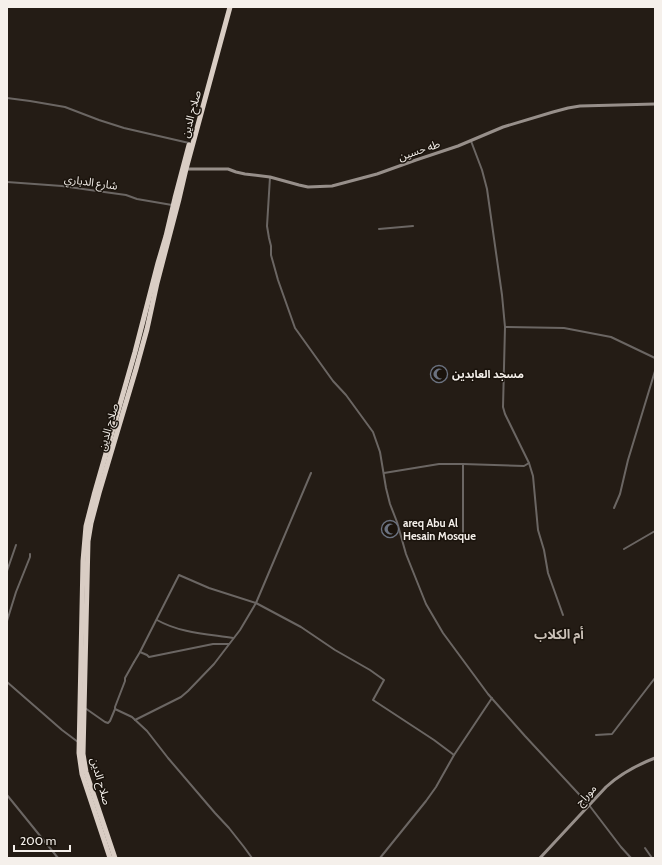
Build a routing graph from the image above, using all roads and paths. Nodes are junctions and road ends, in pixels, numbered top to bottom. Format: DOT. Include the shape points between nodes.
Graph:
graph roads {
  1 [pos="226,7"];
  2 [pos="230,7"];
  3 [pos="7,98"];
  4 [pos="655,104"];
  5 [pos="201,110"];
  6 [pos="471,140"];
  7 [pos="190,143"];
  8 [pos="186,169"];
  9 [pos="270,176"];
  10 [pos="7,182"];
  11 [pos="173,206"];
  12 [pos="413,226"];
  13 [pos="379,229"];
  14 [pos="162,256"];
  15 [pos="505,327"];
  16 [pos="655,358"];
  17 [pos="655,371"];
  18 [pos="529,463"];
  19 [pos="463,464"];
  20 [pos="311,473"];
  21 [pos="384,473"];
  22 [pos="614,508"];
  23 [pos="655,531"];
  24 [pos="463,540"];
  25 [pos="16,545"];
  26 [pos="624,549"];
  27 [pos="30,554"];
  28 [pos="7,572"];
  29 [pos="256,603"];
  30 [pos="563,615"];
  31 [pos="157,620"];
  32 [pos="7,621"];
  33 [pos="84,636"];
  34 [pos="234,638"];
  35 [pos="229,644"];
  36 [pos="140,652"];
  37 [pos="655,678"];
  38 [pos="7,682"];
  39 [pos="492,698"];
  40 [pos="85,708"];
  41 [pos="115,709"];
  42 [pos="135,720"];
  43 [pos="596,735"];
  44 [pos="79,742"];
  45 [pos="454,755"];
  46 [pos="655,758"];
  47 [pos="7,795"];
  48 [pos="590,804"];
  49 [pos="645,848"];
  50 [pos="58,858"];
  51 [pos="110,858"];
  52 [pos="115,858"];
  53 [pos="252,858"];
  54 [pos="380,858"];
  55 [pos="540,858"];
  56 [pos="632,858"];
  57 [pos="652,858"];
  1 -- 5 [label="highway, صلاح الدين"];
  2 -- 5 [label="highway, صلاح الدين"];
  3 -- 7 [label="street" via="65,107 124,128"];
  4 -- 6 [label="street, طه حسين" via="568,108 536,116"];
  5 -- 7 [label="highway, صلاح الدين"];
  5 -- 8 [label="highway, صلاح الدين"];
  6 -- 9 [label="street, طه حسين" via="377,174 332,186 308,187"];
  6 -- 15 [label="street" via="482,170 490,204"];
  7 -- 11 [label="highway, صلاح الدين"];
  8 -- 9 [label="street, طه حسين" via="228,169 245,174"];
  8 -- 14 [label="highway, صلاح الدين"];
  9 -- 21 [label="street" via="267,226 278,280 295,328 373,432"];
  10 -- 11 [label="street, شارع الدباري" via="97,191"];
  11 -- 14 [label="highway, صلاح الدين"];
  12 -- 13 [label="street"];
  14 -- 33 [label="highway, صلاح الدين" via="86,526"];
  15 -- 16 [label="street" via="552,327 611,337"];
  15 -- 18 [label="street" via="503,407"];
  17 -- 22 [label="street"];
  18 -- 19 [label="street" via="524,466"];
  18 -- 30 [label="street" via="533,476 538,530 548,573"];
  19 -- 21 [label="street" via="439,464"];
  19 -- 24 [label="street"];
  20 -- 29 [label="street"];
  21 -- 39 [label="street" via="390,504 406,554 426,604 443,633"];
  23 -- 26 [label="street"];
  25 -- 28 [label="street"];
  27 -- 32 [label="street"];
  29 -- 31 [label="street" via="179,575"];
  29 -- 34 [label="street"];
  29 -- 45 [label="street" via="301,627 384,680 373,700"];
  31 -- 34 [label="street" via="186,631"];
  31 -- 36 [label="street"];
  33 -- 44 [label="highway, صلاح الدين"];
  33 -- 52 [label="highway, صلاح الدين" via="84,760"];
  34 -- 35 [label="street"];
  35 -- 36 [label="street" via="213,644 149,657"];
  35 -- 42 [label="street" via="214,664 184,694"];
  36 -- 41 [label="street" via="125,678"];
  37 -- 43 [label="street" via="612,734"];
  38 -- 44 [label="street"];
  39 -- 45 [label="street"];
  39 -- 48 [label="street"];
  40 -- 41 [label="street" via="108,723"];
  41 -- 42 [label="street"];
  42 -- 53 [label="street" via="147,731"];
  44 -- 51 [label="highway, صلاح الدين" via="82,774"];
  45 -- 54 [label="street" via="426,802"];
  46 -- 48 [label="street, موراج" via="613,781"];
  47 -- 50 [label="street"];
  48 -- 55 [label="street, موراج"];
  48 -- 56 [label="street" via="617,842"];
  49 -- 57 [label="street"];
}
